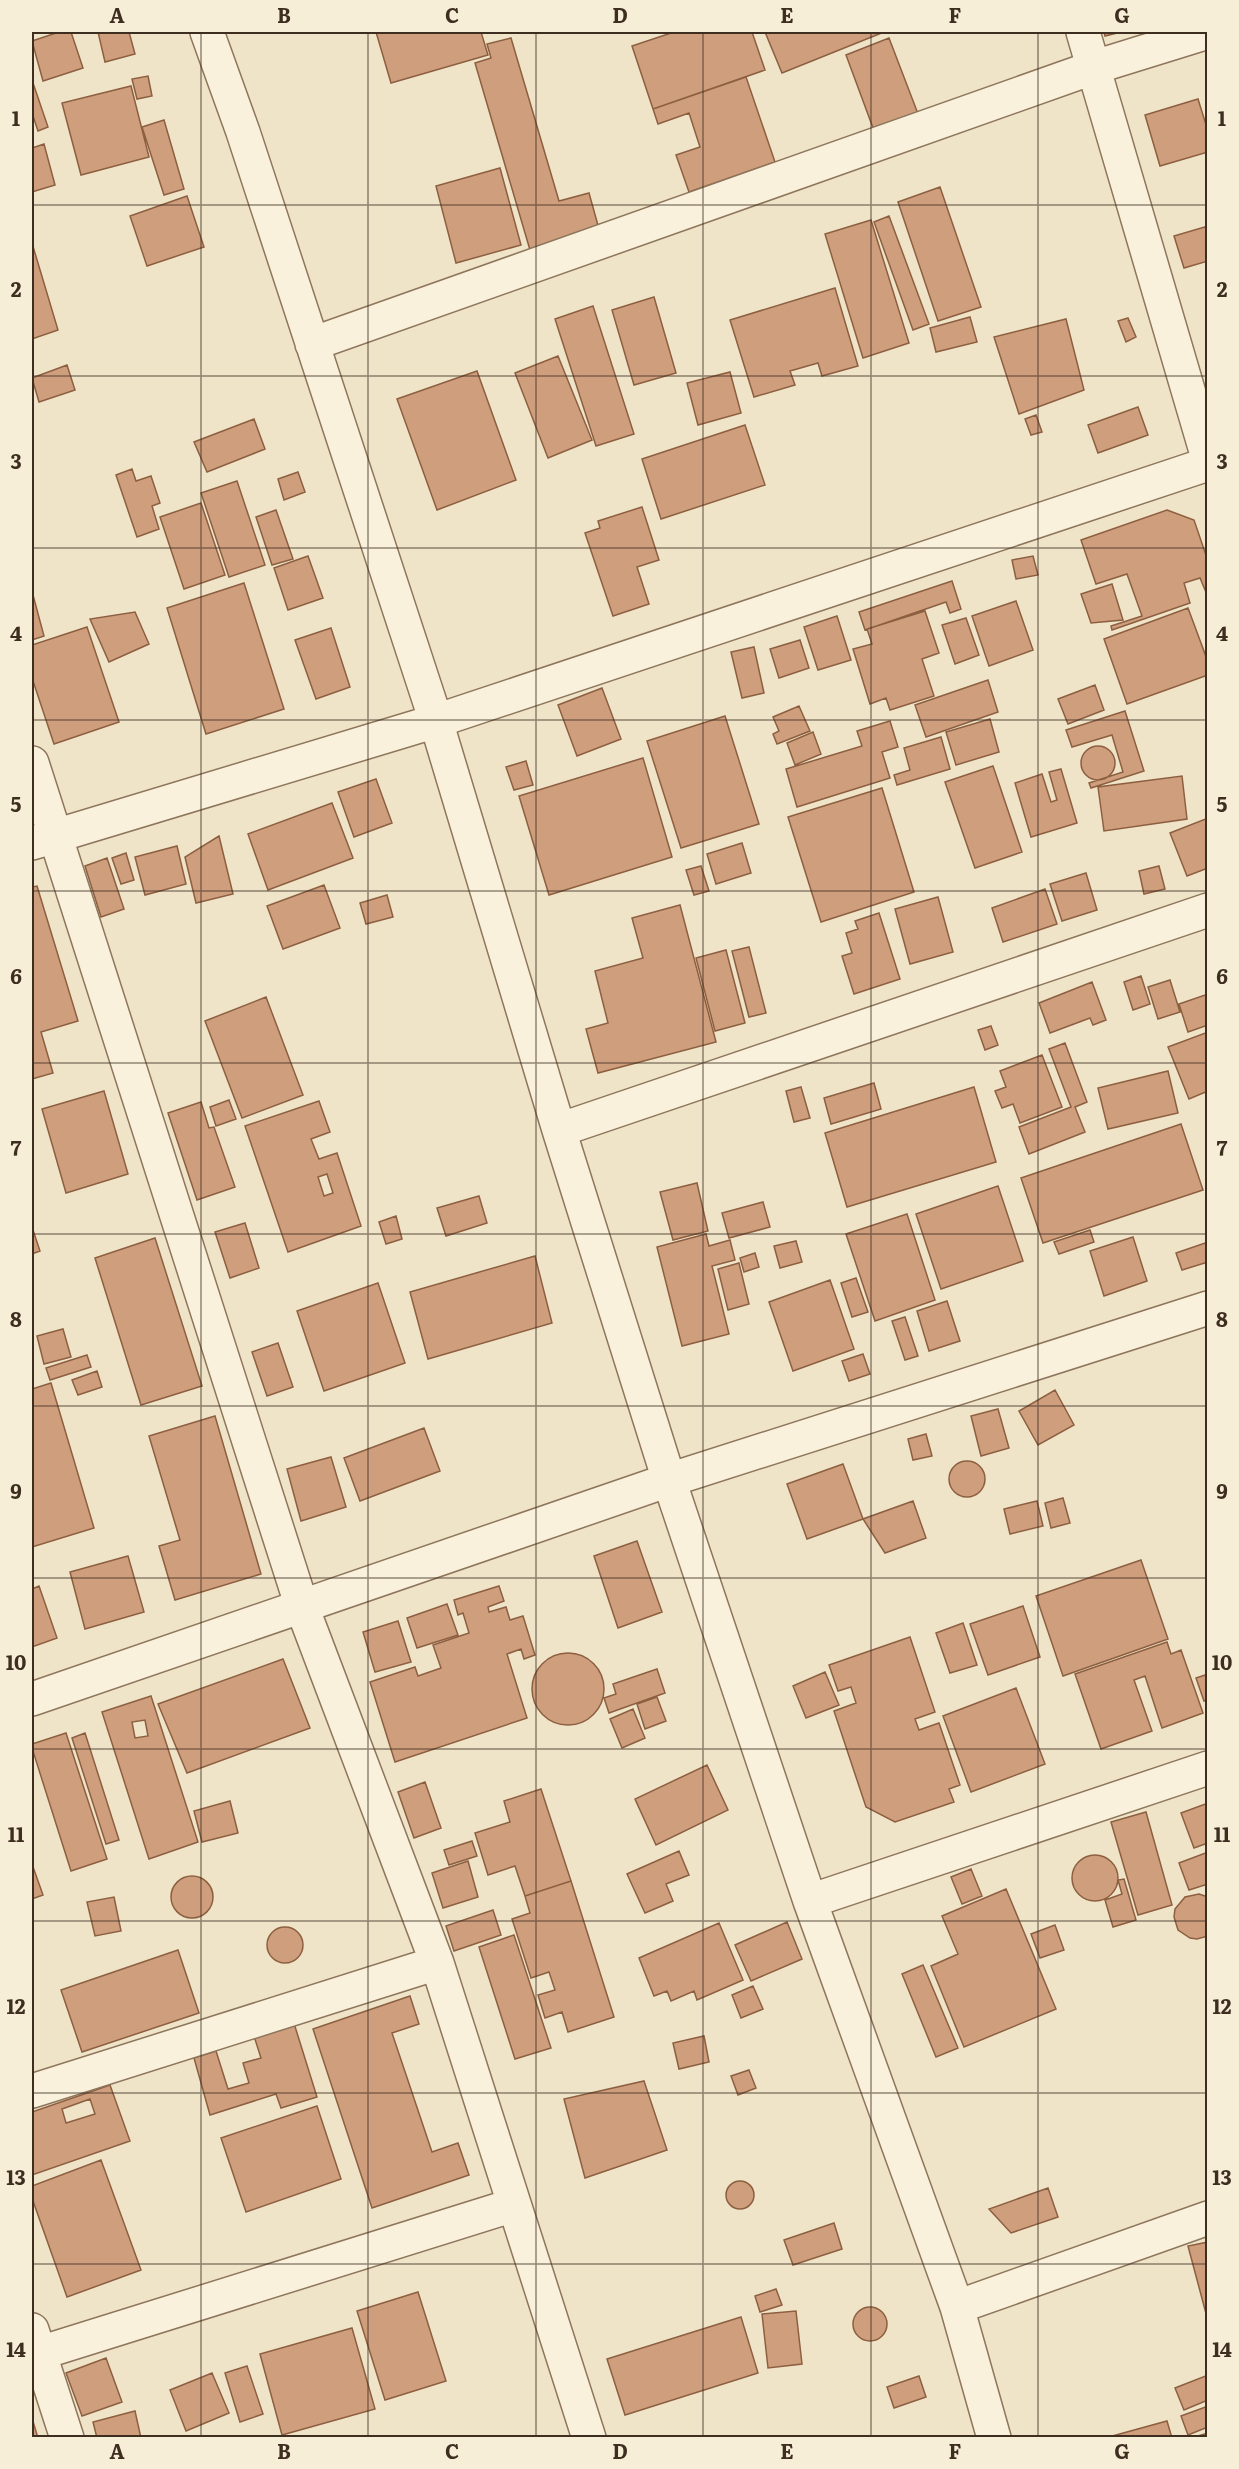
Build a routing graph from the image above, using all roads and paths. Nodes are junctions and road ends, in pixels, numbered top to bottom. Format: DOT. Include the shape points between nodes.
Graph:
graph roads {
  1 [pos="207,32"];
  2 [pos="1083,32"];
  3 [pos="1208,32"];
  4 [pos="1095,67"];
  5 [pos="312,344"];
  6 [pos="1208,458"];
  7 [pos="1208,464"];
  8 [pos="436,721"];
  9 [pos="32,763"];
  10 [pos="43,839"];
  11 [pos="1208,910"];
  12 [pos="559,1130"];
  13 [pos="1208,1308"];
  14 [pos="669,1480"];
  15 [pos="302,1607"];
  16 [pos="32,1699"];
  17 [pos="1208,1768"];
  18 [pos="810,1901"];
  19 [pos="437,1963"];
  20 [pos="32,2091"];
  21 [pos="514,2205"];
  22 [pos="1208,2218"];
  23 [pos="957,2307"];
  24 [pos="36,2342"];
  25 [pos="989,2436"];
  26 [pos="67,2438"];
  27 [pos="589,2438"];
  1 -- 5 [label="street"];
  2 -- 4 [label="street"];
  3 -- 4 [label="street"];
  4 -- 5 [label="street"];
  4 -- 6 [label="street"];
  5 -- 8 [label="street"];
  7 -- 8 [label="street"];
  8 -- 10 [label="street"];
  8 -- 12 [label="street"];
  9 -- 10 [label="street"];
  10 -- 15 [label="street"];
  11 -- 12 [label="street"];
  12 -- 14 [label="street"];
  13 -- 14 [label="street"];
  14 -- 15 [label="street"];
  14 -- 18 [label="street"];
  15 -- 16 [label="street"];
  15 -- 19 [label="street"];
  17 -- 18 [label="street"];
  18 -- 23 [label="street"];
  19 -- 20 [label="street"];
  19 -- 21 [label="street"];
  21 -- 24 [label="street"];
  21 -- 27 [label="street"];
  22 -- 23 [label="street"];
  23 -- 25 [label="street"];
  24 -- 26 [label="street"];
}
